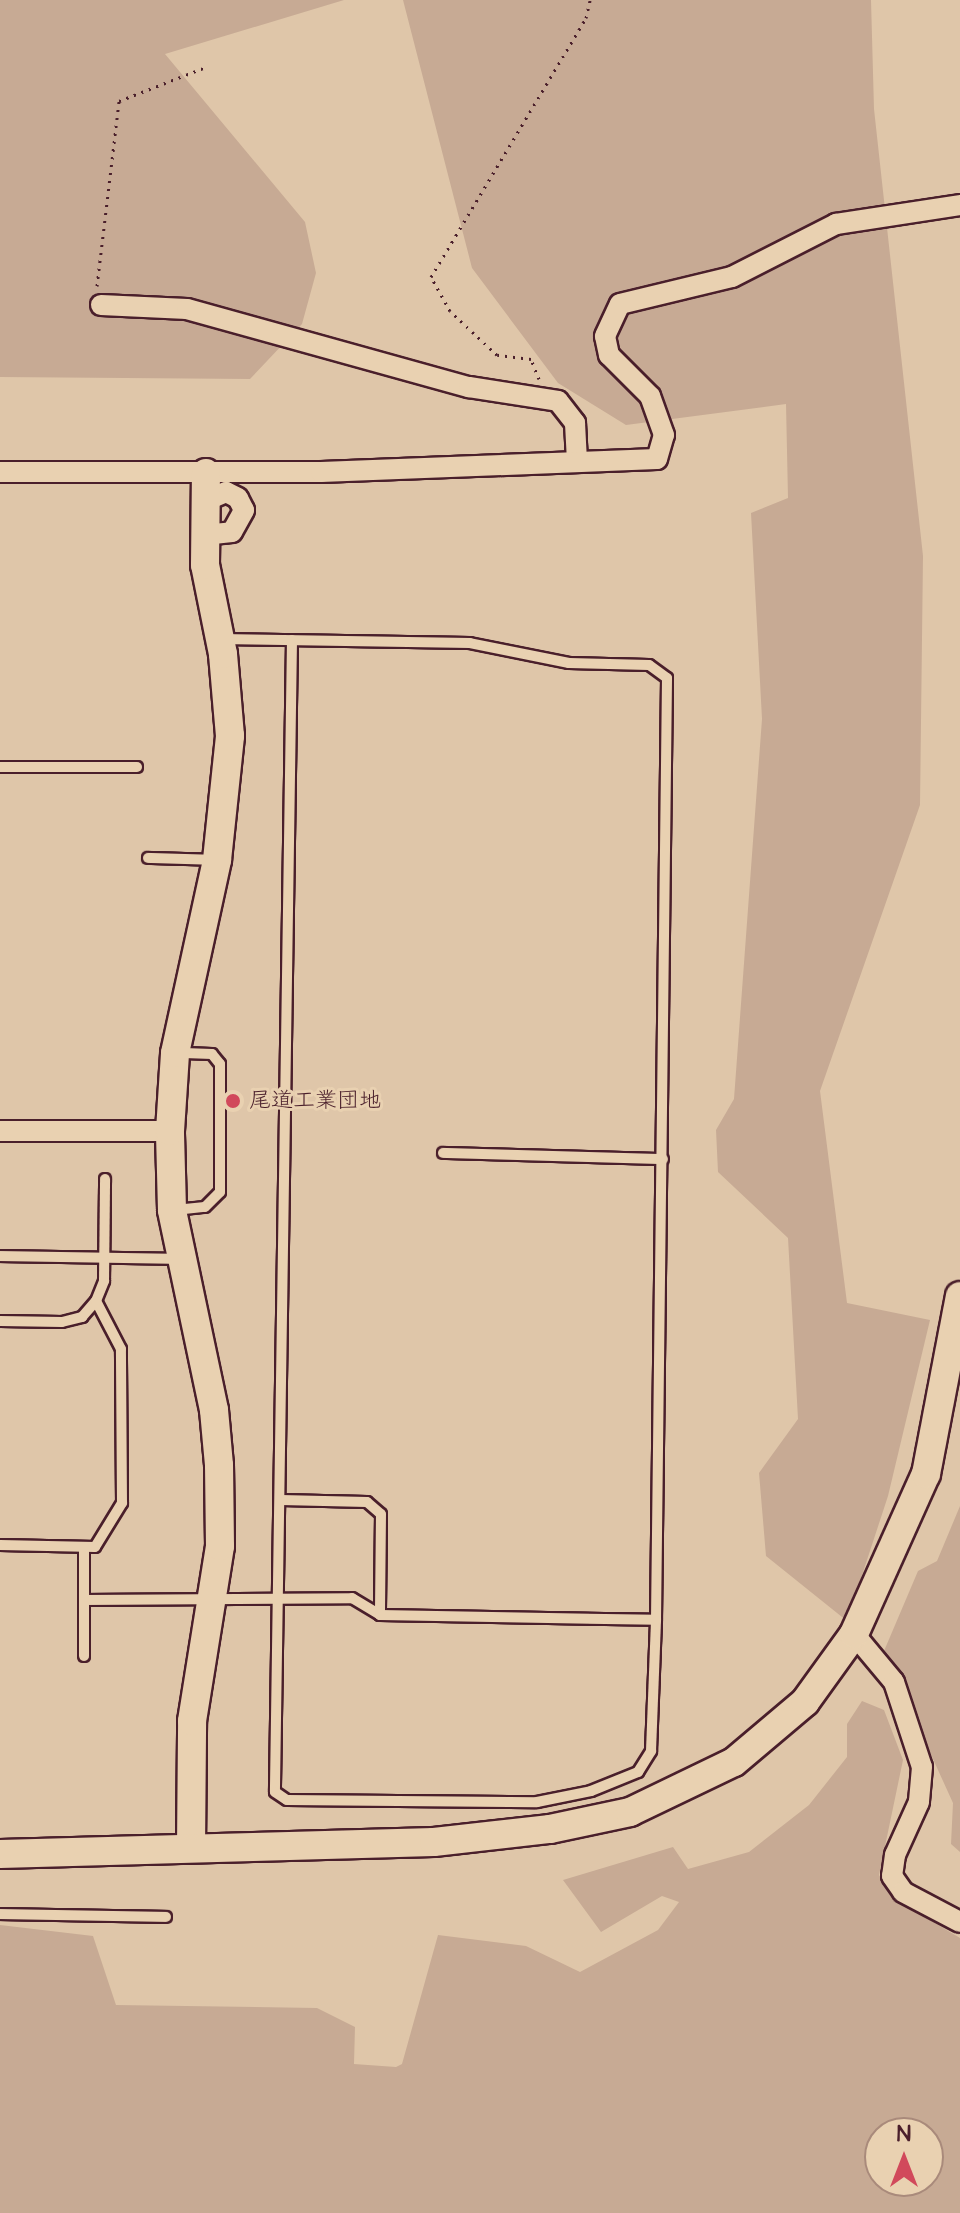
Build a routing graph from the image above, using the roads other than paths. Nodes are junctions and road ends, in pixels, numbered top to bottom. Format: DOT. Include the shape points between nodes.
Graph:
graph roads {
  1 [pos="960,205"];
  2 [pos="101,305"];
  3 [pos="577,459"];
  4 [pos="0,472"];
  5 [pos="205,487"];
  6 [pos="204,535"];
  7 [pos="219,639"];
  8 [pos="292,640"];
  9 [pos="0,767"];
  10 [pos="137,767"];
  11 [pos="148,858"];
  12 [pos="217,860"];
  13 [pos="175,1053"];
  14 [pos="0,1131"];
  15 [pos="170,1131"];
  16 [pos="443,1153"];
  17 [pos="663,1159"];
  18 [pos="105,1179"];
  19 [pos="172,1210"];
  20 [pos="0,1256"];
  21 [pos="104,1257"];
  22 [pos="183,1259"];
  23 [pos="960,1296"];
  24 [pos="96,1301"];
  25 [pos="0,1321"];
  26 [pos="281,1500"];
  27 [pos="0,1545"];
  28 [pos="84,1547"];
  29 [pos="280,1598"];
  30 [pos="84,1600"];
  31 [pos="213,1602"];
  32 [pos="380,1615"];
  33 [pos="656,1620"];
  34 [pos="854,1634"];
  35 [pos="84,1656"];
  36 [pos="191,1848"];
  37 [pos="0,1854"];
  38 [pos="0,1914"];
  39 [pos="166,1917"];
  40 [pos="960,1922"];
  1 -- 3 [label="street" via="836,224 732,277 620,304 605,336 609,355 650,396 664,435 657,459"];
  2 -- 3 [label="street" via="187,309 469,387 558,401 575,423"];
  3 -- 5 [label="street"];
  4 -- 5 [label="street"];
  5 -- 6 [label="street"];
  5 -- 6 [label="street" via="238,498 244,510 232,532"];
  6 -- 7 [label="street"];
  7 -- 8 [label="lane"];
  7 -- 12 [label="street" via="230,736"];
  8 -- 17 [label="lane" via="470,643 569,663 649,665 667,678"];
  8 -- 26 [label="lane"];
  9 -- 10 [label="lane"];
  11 -- 12 [label="lane"];
  12 -- 13 [label="street"];
  13 -- 15 [label="street"];
  13 -- 19 [label="lane" via="212,1054 220,1064 220,1192 205,1207"];
  14 -- 15 [label="street"];
  15 -- 19 [label="street"];
  16 -- 17 [label="lane"];
  17 -- 33 [label="lane"];
  18 -- 21 [label="lane"];
  19 -- 22 [label="street"];
  20 -- 21 [label="lane"];
  21 -- 22 [label="lane"];
  21 -- 24 [label="lane" via="104,1281"];
  22 -- 31 [label="street" via="217,1438 220,1546"];
  23 -- 34 [label="street" via="926,1474"];
  24 -- 25 [label="lane" via="82,1317 62,1322"];
  24 -- 28 [label="lane" via="121,1349 122,1503 95,1547"];
  26 -- 29 [label="lane"];
  26 -- 32 [label="lane" via="367,1502 381,1514"];
  27 -- 28 [label="lane"];
  28 -- 30 [label="lane"];
  29 -- 31 [label="lane"];
  29 -- 32 [label="lane" via="352,1598"];
  29 -- 33 [label="lane" via="275,1792 287,1800 537,1802 591,1791 638,1772 651,1751"];
  30 -- 31 [label="lane"];
  30 -- 35 [label="lane"];
  31 -- 36 [label="street" via="195,1682"];
  32 -- 33 [label="lane"];
  34 -- 36 [label="street" via="805,1702 767,1738 681,1791 630,1812 550,1829 434,1842"];
  34 -- 40 [label="street" via="894,1682 922,1767 919,1802 895,1855 892,1876 903,1892"];
  36 -- 37 [label="street"];
  38 -- 39 [label="lane"];
}
